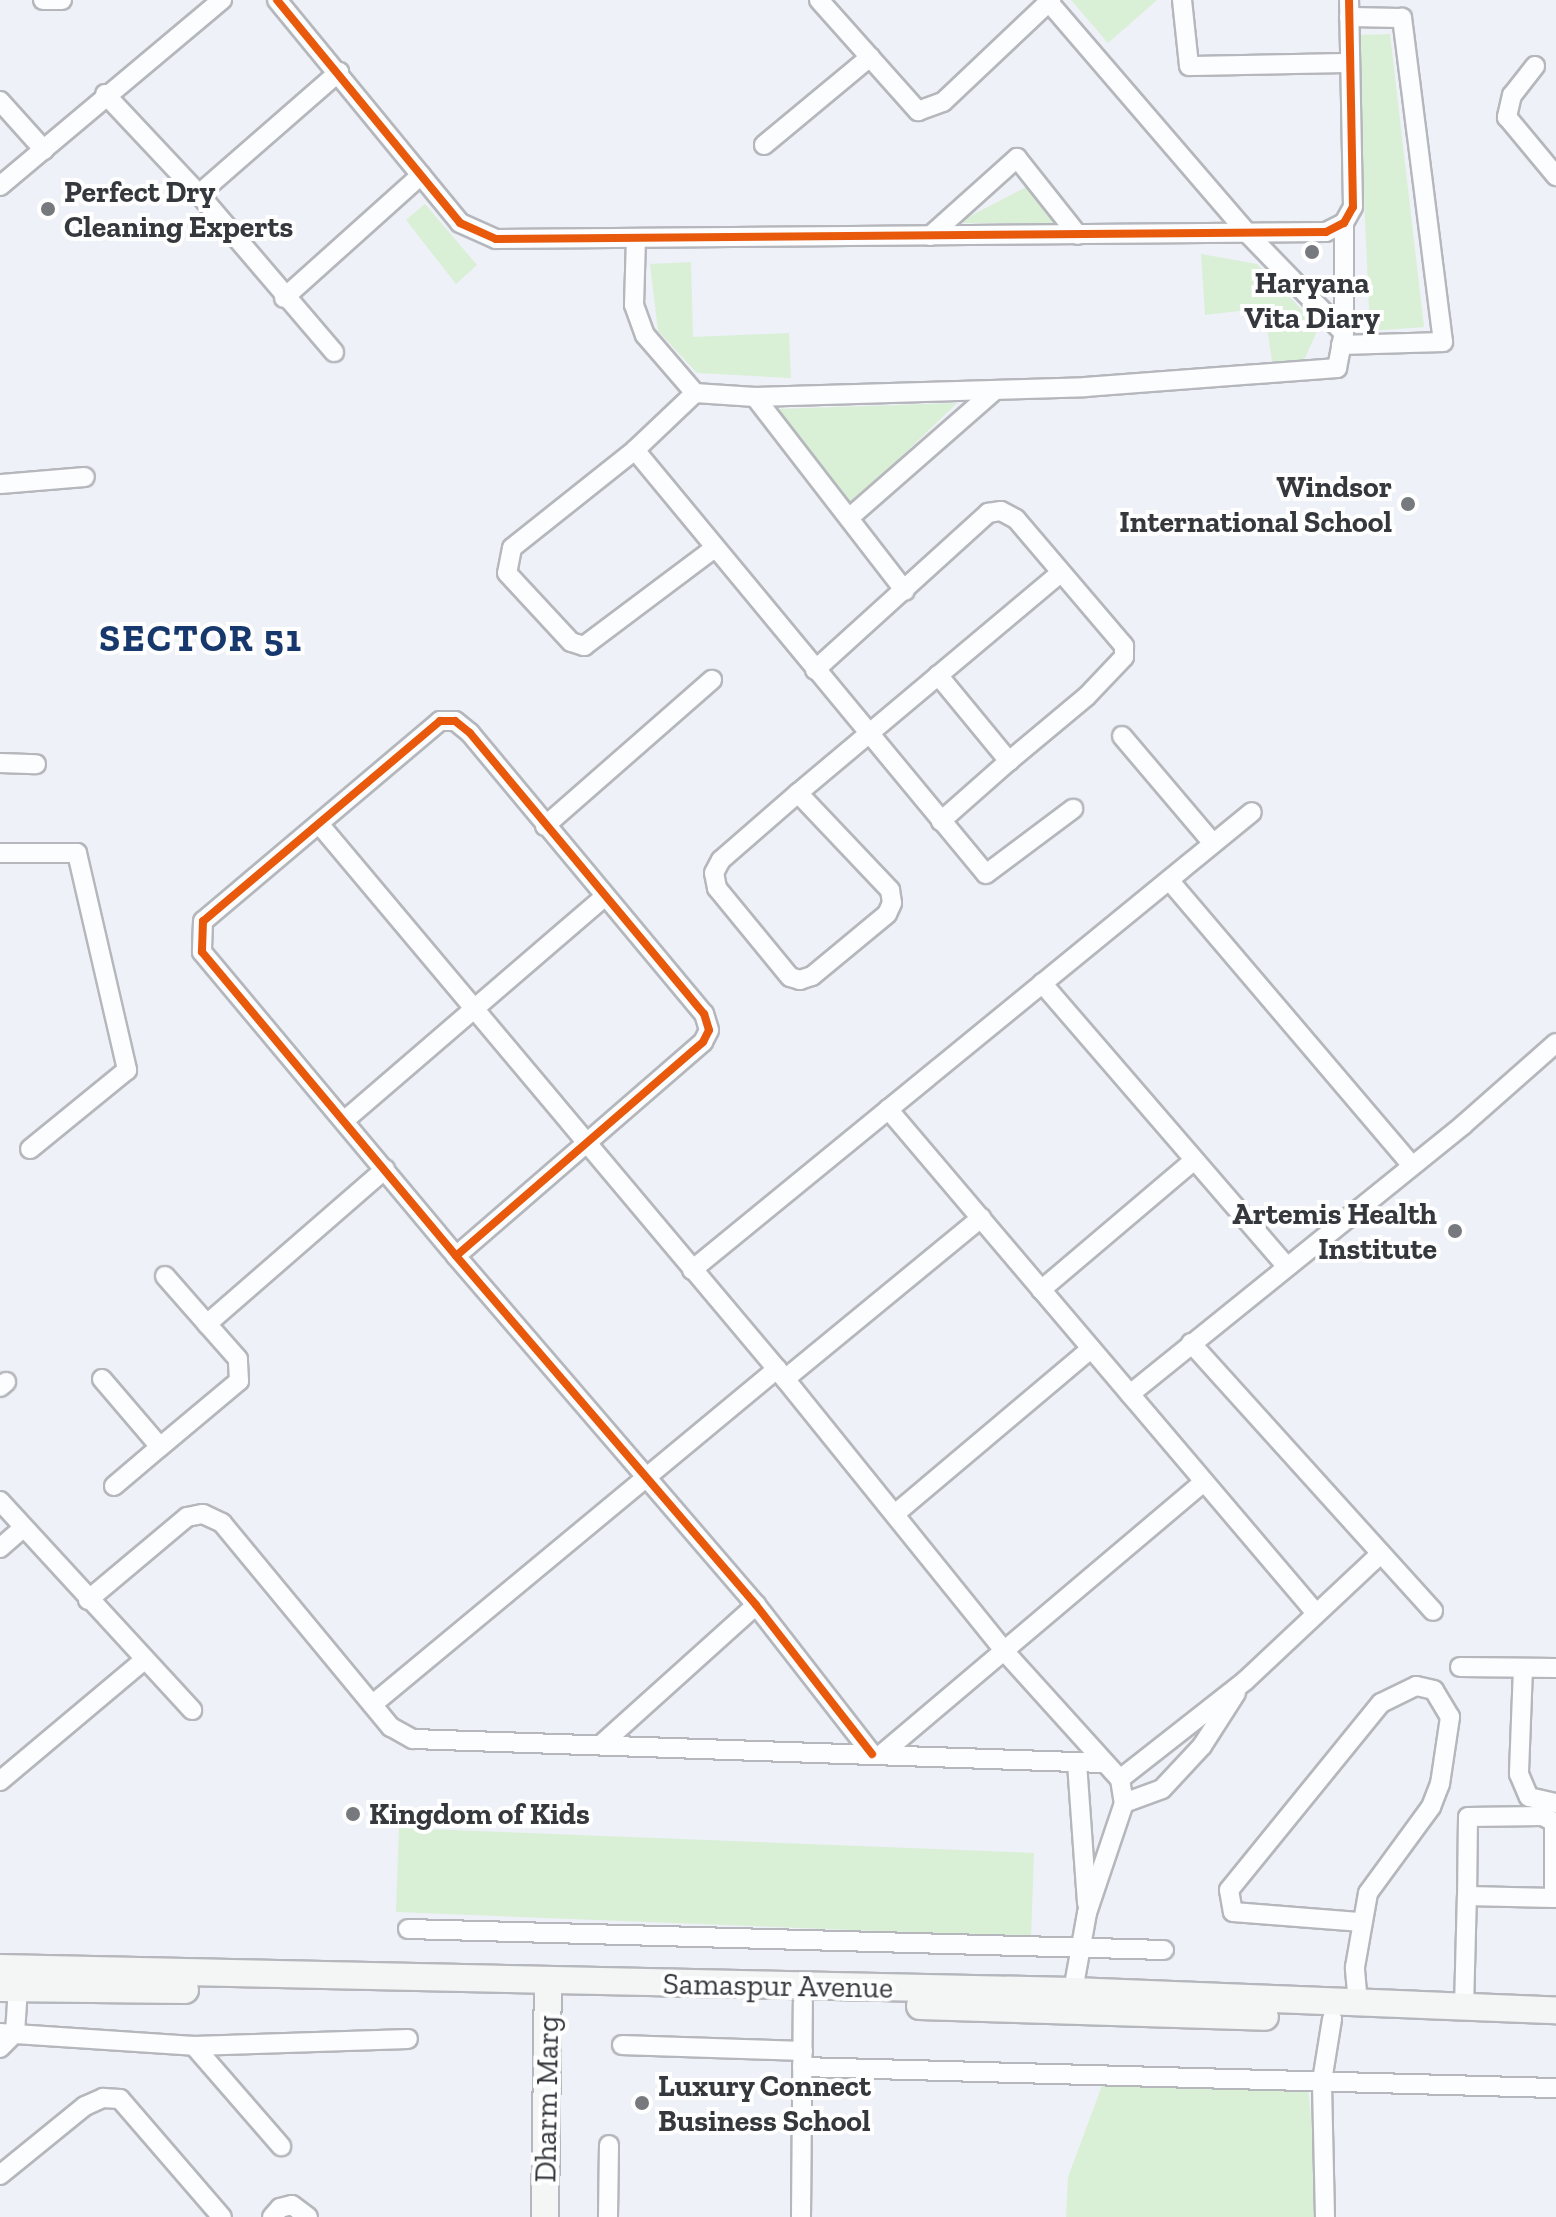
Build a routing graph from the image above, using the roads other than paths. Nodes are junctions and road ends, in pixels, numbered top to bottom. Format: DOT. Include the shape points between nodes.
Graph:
graph roads {
  1 [pos="43,0"];
  2 [pos="62,0"];
  3 [pos="222,0"];
  4 [pos="277,0"];
  5 [pos="819,0"];
  6 [pos="1182,0"];
  7 [pos="1049,1"];
  8 [pos="1349,8"];
  9 [pos="870,57"];
  10 [pos="1349,63"];
  11 [pos="1535,66"];
  12 [pos="339,72"];
  13 [pos="105,94"];
  14 [pos="0,101"];
  15 [pos="764,145"];
  16 [pos="44,150"];
  17 [pos="421,175"];
  18 [pos="1556,176"];
  19 [pos="0,186"];
  20 [pos="199,194"];
  21 [pos="1344,223"];
  22 [pos="1078,235"];
  23 [pos="1249,235"];
  24 [pos="930,236"];
  25 [pos="636,238"];
  26 [pos="284,298"];
  27 [pos="1342,339"];
  28 [pos="334,352"];
  29 [pos="995,390"];
  30 [pos="695,393"];
  31 [pos="755,397"];
  32 [pos="635,450"];
  33 [pos="85,477"];
  34 [pos="0,484"];
  35 [pos="849,518"];
  36 [pos="713,549"];
  37 [pos="1059,574"];
  38 [pos="905,591"];
  39 [pos="815,670"];
  40 [pos="938,675"];
  41 [pos="712,680"];
  42 [pos="868,735"];
  43 [pos="1122,736"];
  44 [pos="1009,761"];
  45 [pos="0,763"];
  46 [pos="36,764"];
  47 [pos="798,793"];
  48 [pos="1073,809"];
  49 [pos="1252,812"];
  50 [pos="941,821"];
  51 [pos="320,825"];
  52 [pos="545,826"];
  53 [pos="1211,841"];
  54 [pos="0,853"];
  55 [pos="1169,880"];
  56 [pos="603,898"];
  57 [pos="1042,983"];
  58 [pos="474,1009"];
  59 [pos="1556,1043"];
  60 [pos="888,1109"];
  61 [pos="345,1120"];
  62 [pos="586,1143"];
  63 [pos="30,1149"];
  64 [pos="1193,1161"];
  65 [pos="1410,1163"];
  66 [pos="385,1169"];
  67 [pos="981,1218"];
  68 [pos="456,1256"];
  69 [pos="1285,1265"];
  70 [pos="692,1270"];
  71 [pos="165,1276"];
  72 [pos="1041,1290"];
  73 [pos="207,1324"];
  74 [pos="1191,1343"];
  75 [pos="1091,1349"];
  76 [pos="781,1374"];
  77 [pos="102,1379"];
  78 [pos="1130,1394"];
  79 [pos="160,1447"];
  80 [pos="648,1480"];
  81 [pos="1204,1482"];
  82 [pos="114,1486"];
  83 [pos="0,1501"];
  84 [pos="896,1513"];
  85 [pos="23,1528"];
  86 [pos="0,1548"];
  87 [pos="1378,1556"];
  88 [pos="88,1600"];
  89 [pos="756,1605"];
  90 [pos="1433,1611"];
  91 [pos="1315,1612"];
  92 [pos="1006,1653"];
  93 [pos="144,1660"];
  94 [pos="1460,1667"];
  95 [pos="1523,1668"];
  96 [pos="1556,1668"];
  97 [pos="1245,1681"];
  98 [pos="373,1704"];
  99 [pos="192,1710"];
  100 [pos="604,1742"];
  101 [pos="878,1754"];
  102 [pos="1077,1763"];
  103 [pos="1105,1763"];
  104 [pos="1120,1779"];
  105 [pos="0,1781"];
  106 [pos="1124,1803"];
  107 [pos="1556,1803"];
  108 [pos="1467,1896"];
  109 [pos="1087,1913"];
  110 [pos="1359,1922"];
  111 [pos="408,1929"];
  112 [pos="1164,1950"];
  113 [pos="1081,1951"];
  114 [pos="0,1968"];
  115 [pos="557,1987"];
  116 [pos="9,1988"];
  117 [pos="1073,1991"];
  118 [pos="803,2002"];
  119 [pos="1358,2004"];
  120 [pos="1464,2007"];
  121 [pos="1556,2010"];
  122 [pos="1332,2019"];
  123 [pos="1556,2027"];
  124 [pos="7,2033"];
  125 [pos="408,2039"];
  126 [pos="622,2045"];
  127 [pos="194,2046"];
  128 [pos="0,2048"];
  129 [pos="802,2059"];
  130 [pos="1322,2081"];
  131 [pos="1556,2088"];
  132 [pos="609,2145"];
  133 [pos="281,2146"];
  134 [pos="0,2175"];
  135 [pos="222,2217"];
  136 [pos="272,2217"];
  137 [pos="308,2217"];
  138 [pos="545,2217"];
  139 [pos="562,2217"];
  140 [pos="608,2217"];
  141 [pos="801,2217"];
  142 [pos="1325,2217"];
  1 -- 2 [label="street"];
  3 -- 13 [label="street"];
  4 -- 12 [label="street"];
  5 -- 9 [label="street"];
  6 -- 10 [label="street" via="1189,66"];
  7 -- 9 [label="street" via="934,108 918,111"];
  7 -- 23 [label="street"];
  8 -- 10 [label="street"];
  8 -- 27 [label="street" via="1402,18 1443,342"];
  9 -- 15 [label="street"];
  10 -- 21 [label="street" via="1353,207"];
  11 -- 18 [label="street" via="1512,95 1507,117"];
  12 -- 17 [label="street"];
  12 -- 20 [label="street"];
  13 -- 16 [label="street"];
  13 -- 20 [label="street"];
  14 -- 16 [label="street"];
  16 -- 19 [label="street"];
  17 -- 25 [label="street" via="460,223 496,239"];
  17 -- 26 [label="street"];
  20 -- 26 [label="street"];
  21 -- 23 [label="street" via="1326,232"];
  21 -- 27 [label="street"];
  22 -- 23 [label="street"];
  22 -- 24 [label="street"];
  22 -- 24 [label="street" via="1017,158"];
  23 -- 27 [label="street"];
  24 -- 25 [label="street"];
  25 -- 30 [label="street" via="637,321"];
  26 -- 28 [label="street"];
  27 -- 29 [label="street" via="1337,368"];
  29 -- 31 [label="street"];
  29 -- 35 [label="street"];
  30 -- 31 [label="street"];
  30 -- 32 [label="street"];
  31 -- 35 [label="street"];
  32 -- 36 [label="street"];
  32 -- 36 [label="street" via="512,548 507,573 571,642 584,646"];
  33 -- 34 [label="street"];
  35 -- 38 [label="street"];
  36 -- 39 [label="street"];
  37 -- 38 [label="street" via="1016,519 1001,511 988,513"];
  37 -- 40 [label="street"];
  37 -- 44 [label="street" via="1124,646 1124,657 1087,696"];
  38 -- 39 [label="street"];
  39 -- 42 [label="street"];
  40 -- 42 [label="street"];
  40 -- 44 [label="street"];
  41 -- 52 [label="street"];
  42 -- 47 [label="street"];
  42 -- 50 [label="street"];
  43 -- 53 [label="street"];
  44 -- 50 [label="street"];
  45 -- 46 [label="street"];
  47 -- 47 [label="street" via="890,890 892,903 844,950 800,980 790,977 717,888 714,873 721,860"];
  48 -- 50 [label="street" via="986,874"];
  49 -- 53 [label="street"];
  51 -- 52 [label="street" via="440,721 455,721"];
  51 -- 58 [label="street"];
  51 -- 61 [label="street" via="203,921 200,935 202,952"];
  52 -- 56 [label="street"];
  53 -- 55 [label="street"];
  54 -- 63 [label="street" via="77,853 127,1070"];
  55 -- 57 [label="street"];
  55 -- 65 [label="street"];
  56 -- 58 [label="street"];
  56 -- 62 [label="street" via="704,1014 709,1030 703,1042"];
  57 -- 60 [label="street"];
  57 -- 64 [label="street"];
  58 -- 61 [label="street"];
  58 -- 62 [label="street"];
  59 -- 65 [label="street"];
  60 -- 67 [label="street"];
  60 -- 70 [label="street"];
  61 -- 66 [label="street"];
  62 -- 68 [label="street"];
  62 -- 70 [label="street"];
  64 -- 69 [label="street"];
  64 -- 72 [label="street"];
  65 -- 69 [label="street"];
  66 -- 68 [label="street"];
  66 -- 73 [label="street"];
  67 -- 72 [label="street"];
  67 -- 76 [label="street"];
  68 -- 80 [label="street"];
  69 -- 74 [label="street"];
  70 -- 76 [label="street"];
  71 -- 73 [label="street"];
  72 -- 75 [label="street"];
  73 -- 79 [label="street" via="238,1359 239,1381"];
  74 -- 78 [label="street"];
  74 -- 87 [label="street"];
  75 -- 78 [label="street"];
  75 -- 84 [label="street"];
  76 -- 80 [label="street"];
  76 -- 84 [label="street"];
  77 -- 79 [label="street"];
  78 -- 81 [label="street"];
  79 -- 82 [label="street"];
  80 -- 89 [label="street"];
  80 -- 98 [label="street"];
  81 -- 91 [label="street"];
  81 -- 92 [label="street"];
  83 -- 85 [label="street"];
  84 -- 92 [label="street"];
  85 -- 86 [label="street"];
  85 -- 88 [label="street"];
  87 -- 90 [label="street"];
  87 -- 91 [label="street"];
  88 -- 93 [label="street"];
  88 -- 98 [label="street" via="187,1517 203,1514 222,1523"];
  89 -- 100 [label="street"];
  89 -- 101 [label="street"];
  91 -- 97 [label="street"];
  92 -- 101 [label="street"];
  92 -- 103 [label="street"];
  93 -- 99 [label="street"];
  93 -- 105 [label="street"];
  94 -- 95 [label="street"];
  95 -- 96 [label="street"];
  95 -- 107 [label="street" via="1523,1790 1529,1797"];
  97 -- 104 [label="street"];
  97 -- 106 [label="street" via="1172,1780 1150,1796"];
  98 -- 100 [label="street" via="391,1727 413,1739"];
  100 -- 101 [label="street"];
  101 -- 102 [label="street"];
  102 -- 103 [label="street"];
  102 -- 109 [label="street"];
  103 -- 104 [label="street"];
  104 -- 106 [label="street"];
  106 -- 109 [label="street"];
  108 -- 108 [label="street" via="1554,1898 1554,1822 1542,1816 1468,1817"];
  108 -- 120 [label="street"];
  109 -- 113 [label="street"];
  110 -- 110 [label="street" via="1233,1912 1229,1890 1381,1703 1416,1686 1434,1690 1450,1717 1440,1784 1431,1807 1368,1893"];
  110 -- 119 [label="street"];
  111 -- 113 [label="street"];
  112 -- 113 [label="street"];
  113 -- 117 [label="street"];
  114 -- 115 [label="main road, Samaspur Avenue"];
  115 -- 116 [label="main road, Samaspur Avenue"];
  115 -- 117 [label="main road, Samaspur Avenue"];
  115 -- 118 [label="main road, Samaspur Avenue"];
  115 -- 138 [label="main road, Dharm Marg"];
  115 -- 139 [label="main road, Dharm Marg"];
  116 -- 124 [label="street"];
  117 -- 119 [label="main road, Samaspur Avenue"];
  118 -- 122 [label="main road, Samaspur Avenue"];
  118 -- 129 [label="street"];
  119 -- 120 [label="main road, Samaspur Avenue"];
  120 -- 121 [label="main road, Samaspur Avenue"];
  122 -- 123 [label="main road, Samaspur Avenue"];
  122 -- 130 [label="street"];
  124 -- 127 [label="street"];
  124 -- 128 [label="street"];
  125 -- 127 [label="street"];
  126 -- 129 [label="street"];
  127 -- 133 [label="street"];
  129 -- 130 [label="street"];
  129 -- 141 [label="street"];
  130 -- 131 [label="street"];
  130 -- 142 [label="street"];
  132 -- 140 [label="street"];
  134 -- 135 [label="street" via="85,2106 103,2098 120,2099"];
  136 -- 137 [label="street" via="292,2205"];
}
